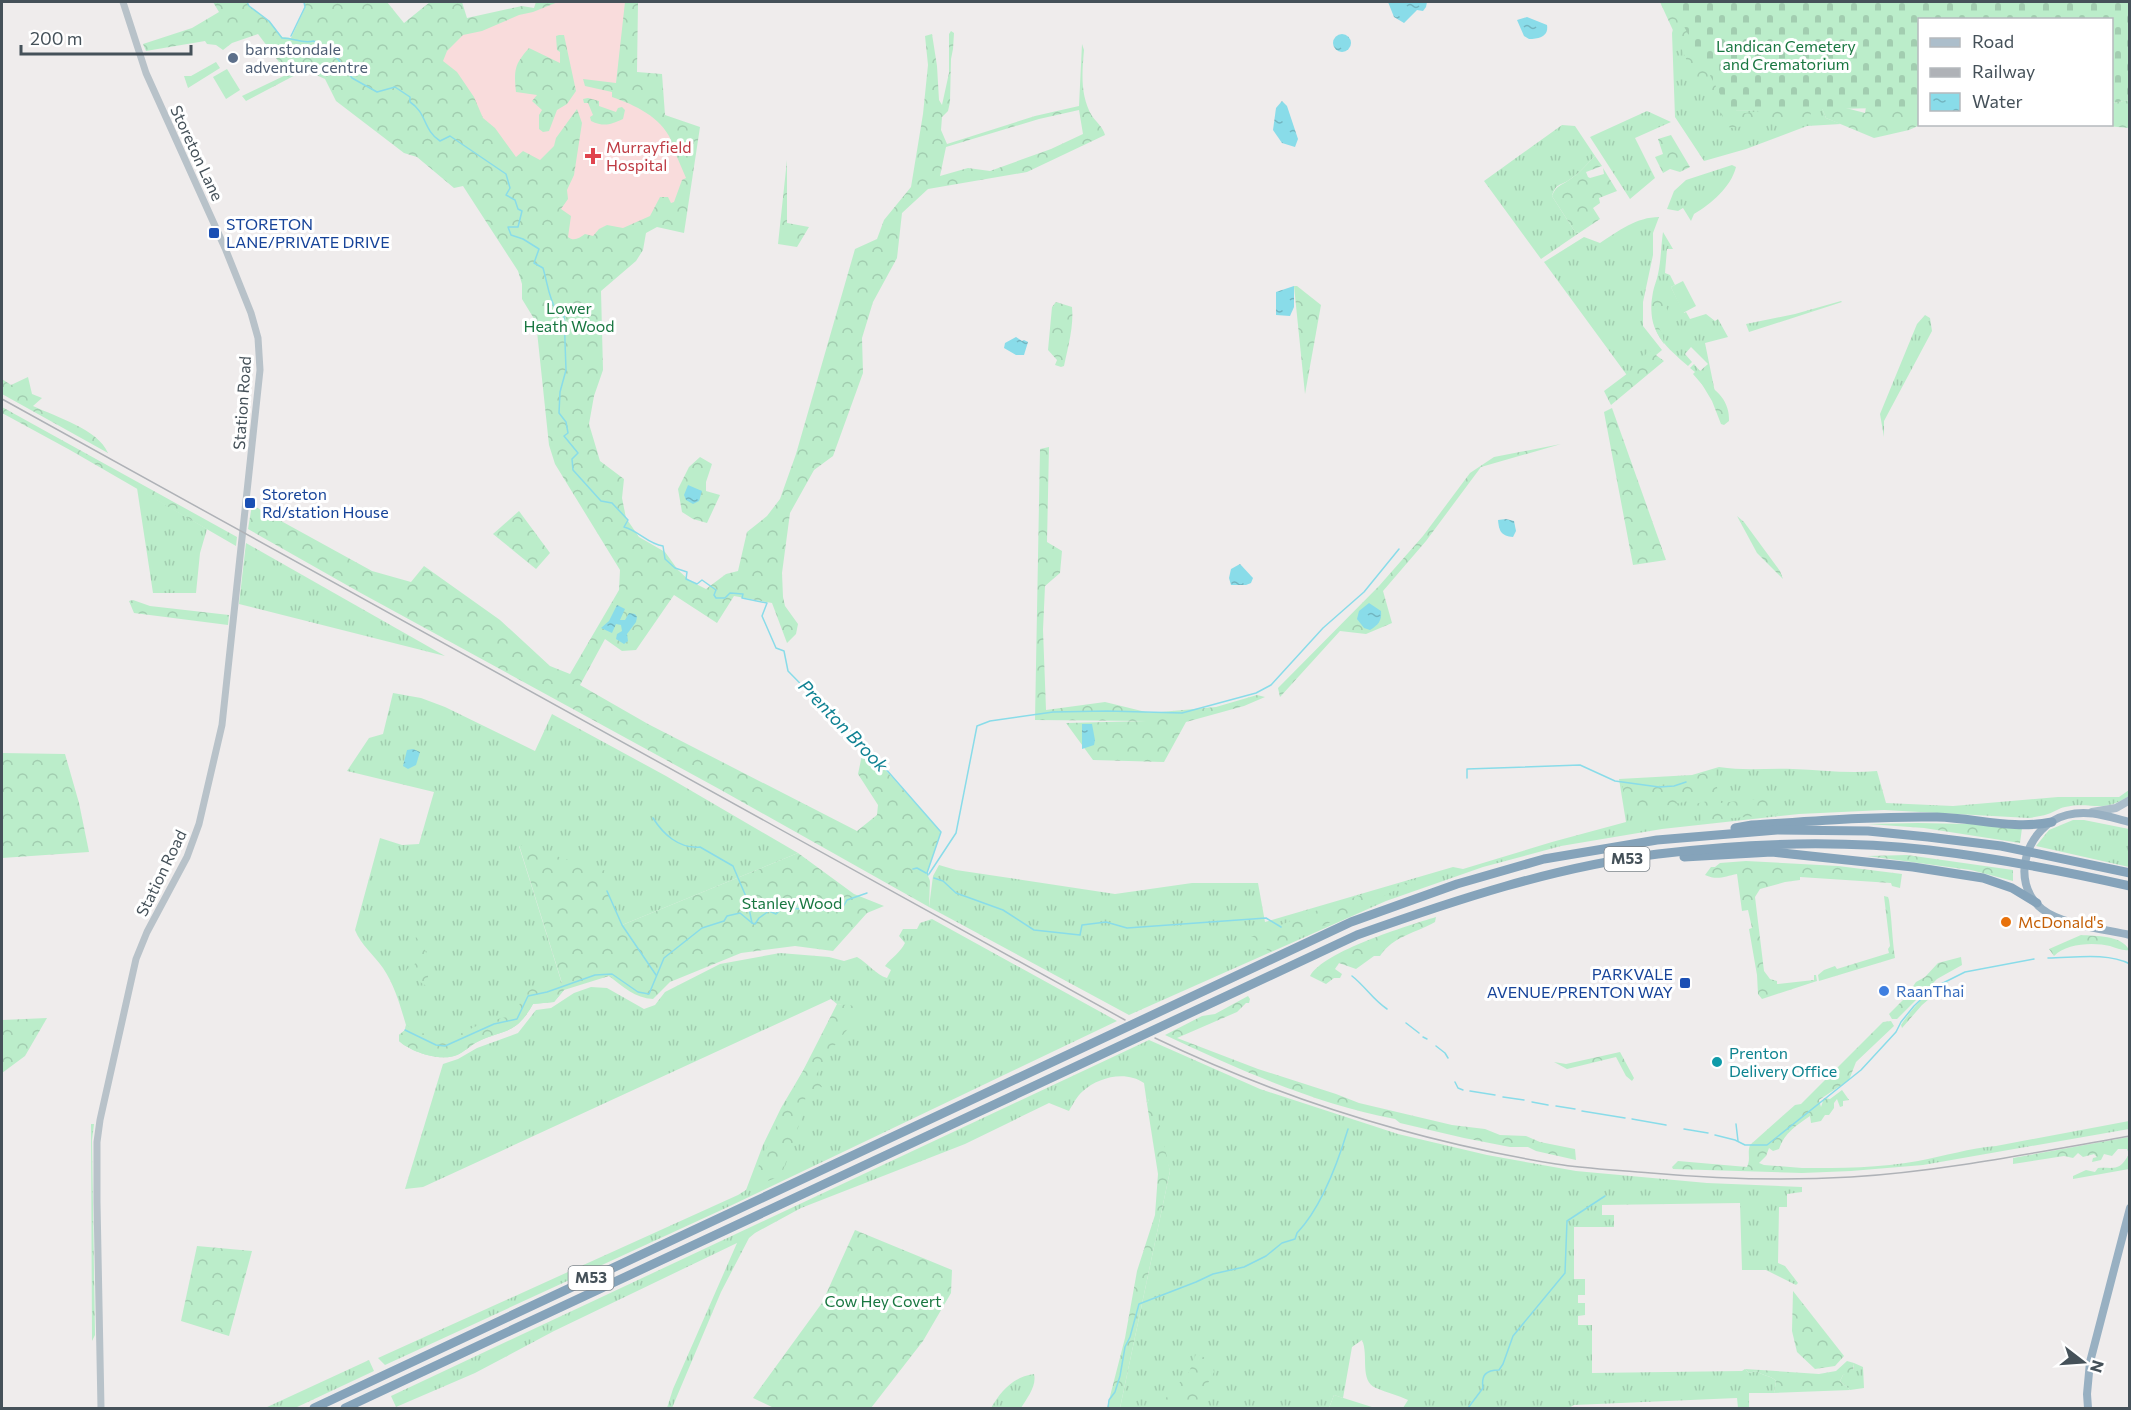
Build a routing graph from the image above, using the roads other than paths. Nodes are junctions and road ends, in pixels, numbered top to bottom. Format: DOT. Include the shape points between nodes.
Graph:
graph roads {
  1 [pos="123,2"];
  2 [pos="251,313"];
  3 [pos="2130,800"];
  4 [pos="2092,812"];
  5 [pos="2052,822"];
  6 [pos="2130,822"];
  7 [pos="1692,836"];
  8 [pos="1592,866"];
  9 [pos="2130,873"];
  10 [pos="2130,886"];
  11 [pos="2037,903"];
  12 [pos="2115,932"];
  13 [pos="2130,935"];
  14 [pos="2130,941"];
  15 [pos="2130,1208"];
  16 [pos="101,1408"];
  17 [pos="314,1408"];
  18 [pos="345,1408"];
  19 [pos="2088,1408"];
  1 -- 2 [label="street, Storeton Lane" via="146,73"];
  2 -- 16 [label="street, Station Road" via="259,344 259,388 222,725 199,824 187,857 136,959 97,1142"];
  3 -- 4 [label="main road" via="2116,808"];
  4 -- 5 [label="highway" via="2065,815"];
  4 -- 6 [label="highway"];
  5 -- 7 [label="highway" via="1997,824 1941,817 1844,819 1752,825"];
  5 -- 11 [label="highway" via="2035,838 2025,858 2026,881"];
  7 -- 9 [label="highway, M53" via="1777,830 1868,831 2001,846"];
  7 -- 17 [label="highway, M53" via="1544,859 1457,884 1352,922"];
  8 -- 10 [label="highway, M53" via="1714,848 1850,845 2000,860"];
  8 -- 11 [label="highway" via="1772,852 1983,878 2013,888"];
  8 -- 18 [label="highway, M53" via="1515,883 1357,935"];
  11 -- 12 [label="highway" via="2063,920"];
  12 -- 13 [label="highway"];
  12 -- 14 [label="highway"];
  15 -- 19 [label="highway" via="2090,1362"];
}
